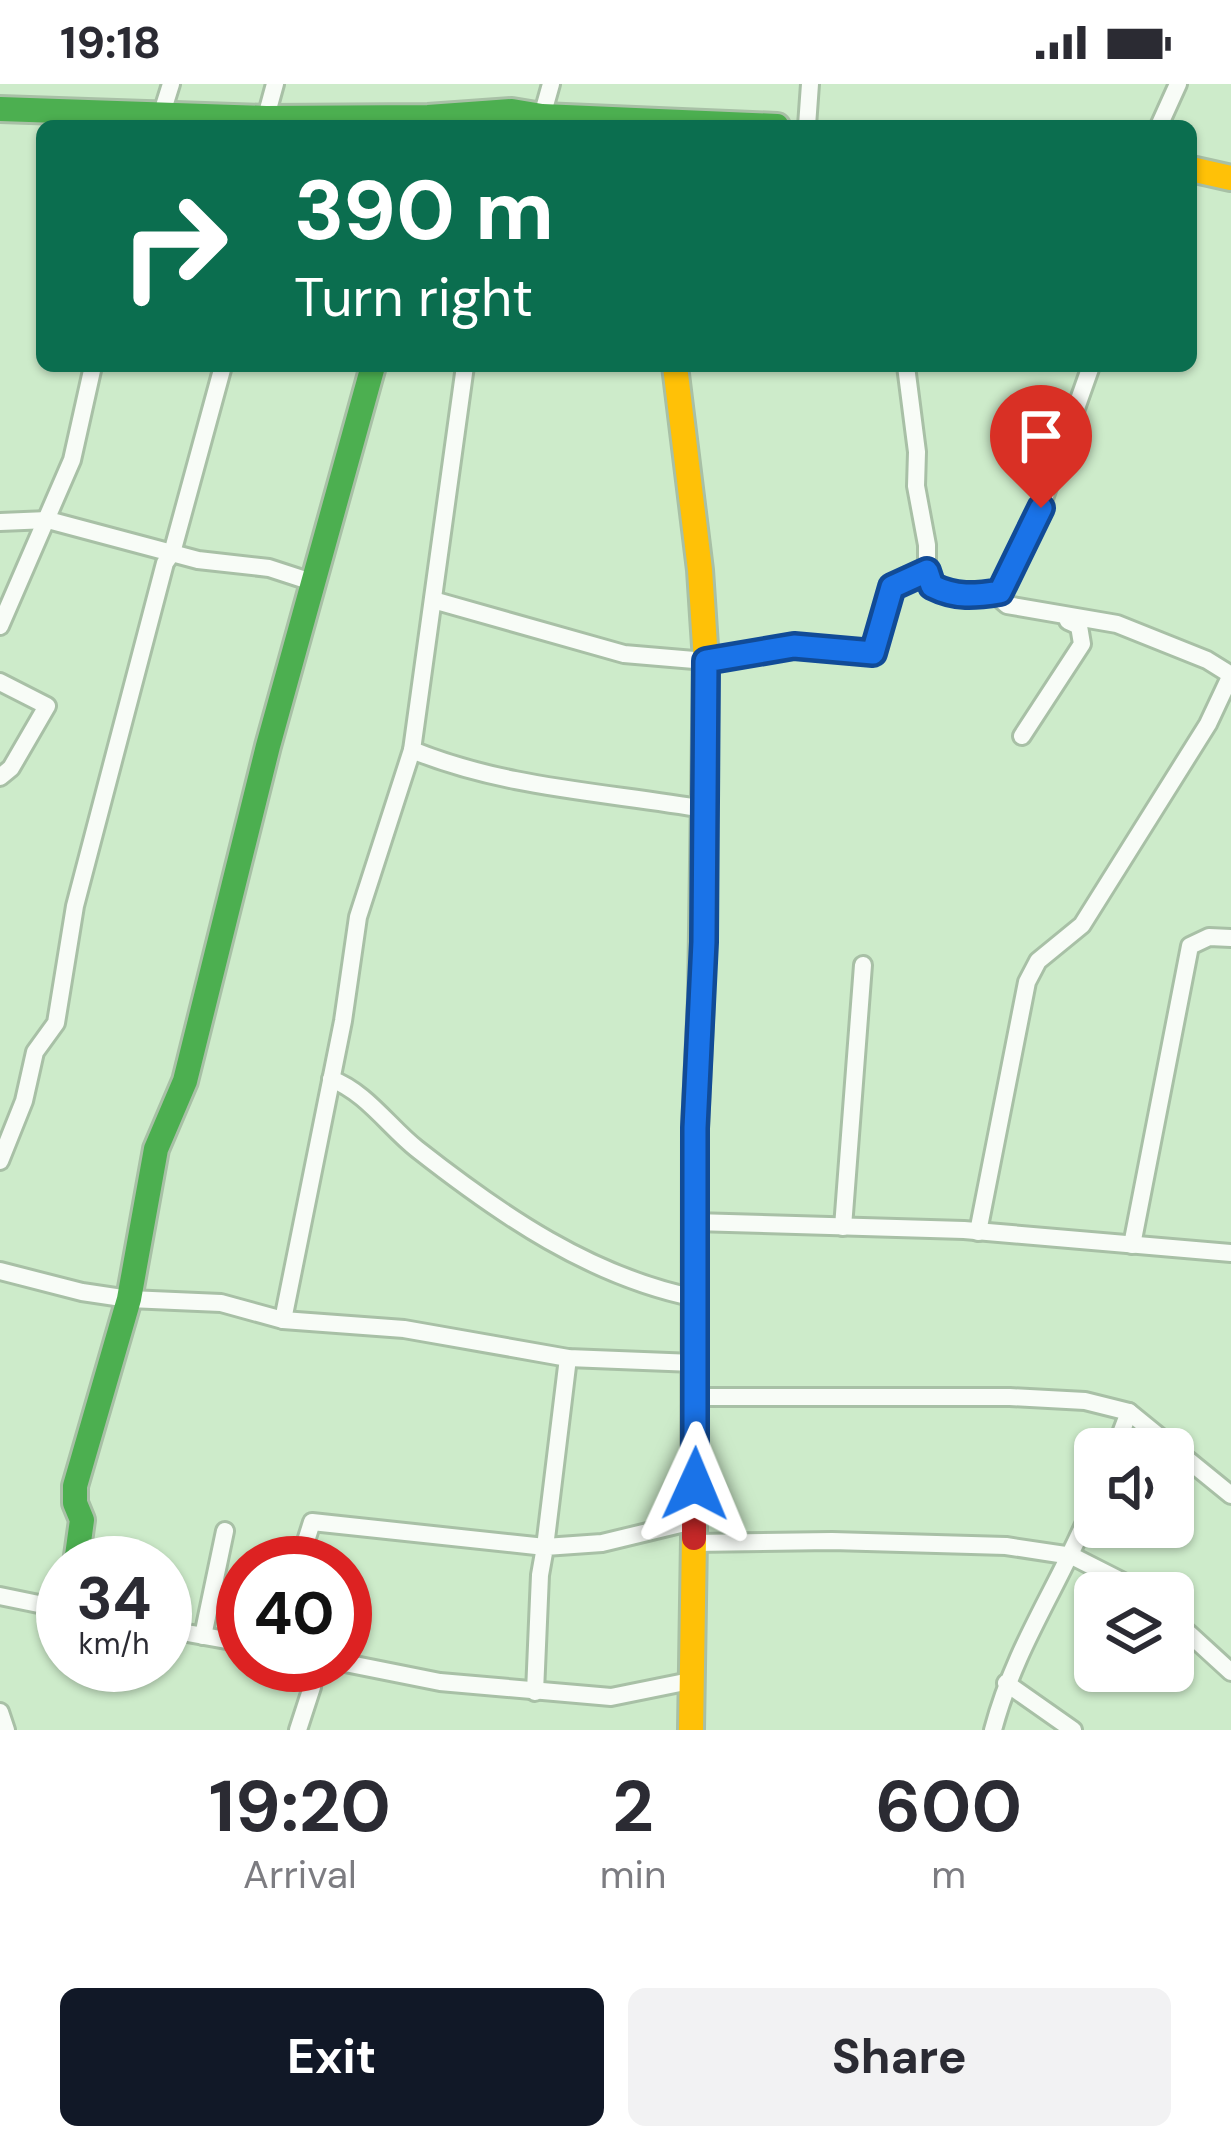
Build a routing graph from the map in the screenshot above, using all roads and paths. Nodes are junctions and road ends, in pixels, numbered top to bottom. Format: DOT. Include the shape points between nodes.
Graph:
graph roads {
  1 [pos="171,84"];
  2 [pos="275,84"];
  3 [pos="551,84"];
  4 [pos="810,84"];
  5 [pos="1178,84"];
  6 [pos="0,109"];
  7 [pos="542,116"];
  8 [pos="510,118"];
  9 [pos="160,120"];
  10 [pos="266,120"];
  11 [pos="455,120"];
  12 [pos="602,120"];
  13 [pos="807,120"];
  14 [pos="1162,120"];
  15 [pos="1197,170"];
  16 [pos="1231,178"];
  17 [pos="92,372"];
  18 [pos="221,372"];
  19 [pos="371,372"];
  20 [pos="464,372"];
  21 [pos="676,372"];
  22 [pos="907,372"];
  23 [pos="1089,372"];
  24 [pos="47,520"];
  25 [pos="0,522"];
  26 [pos="172,553"];
  27 [pos="927,571"];
  28 [pos="315,583"];
  29 [pos="1000,592"];
  30 [pos="433,600"];
  31 [pos="1056,616"];
  32 [pos="0,626"];
  33 [pos="706,661"];
  34 [pos="1231,675"];
  35 [pos="0,682"];
  36 [pos="1022,736"];
  37 [pos="412,750"];
  38 [pos="0,777"];
  39 [pos="704,809"];
  40 [pos="1231,938"];
  41 [pos="863,964"];
  42 [pos="331,1079"];
  43 [pos="0,1162"];
  44 [pos="694,1222"];
  45 [pos="843,1227"];
  46 [pos="978,1232"];
  47 [pos="1132,1245"];
  48 [pos="1231,1253"];
  49 [pos="0,1270"];
  50 [pos="696,1298"];
  51 [pos="129,1299"];
  52 [pos="283,1320"];
  53 [pos="568,1358"];
  54 [pos="694,1363"];
  55 [pos="697,1397"];
  56 [pos="1129,1412"];
  57 [pos="1123,1428"];
  58 [pos="1231,1495"];
  59 [pos="225,1531"];
  60 [pos="693,1532"];
  61 [pos="80,1536"];
  62 [pos="308,1536"];
  63 [pos="545,1547"];
  64 [pos="1075,1548"];
  65 [pos="1072,1556"];
  66 [pos="1103,1572"];
  67 [pos="0,1596"];
  68 [pos="36,1603"];
  69 [pos="192,1634"];
  70 [pos="203,1636"];
  71 [pos="216,1638"];
  72 [pos="1194,1638"];
  73 [pos="372,1668"];
  74 [pos="1231,1672"];
  75 [pos="690,1682"];
  76 [pos="1006,1683"];
  77 [pos="310,1692"];
  78 [pos="535,1692"];
  79 [pos="0,1712"];
  80 [pos="6,1730"];
  81 [pos="298,1730"];
  82 [pos="691,1730"];
  83 [pos="993,1730"];
  84 [pos="1073,1730"];
  1 -- 9 [label="street"];
  2 -- 10 [label="street"];
  3 -- 7 [label="street"];
  4 -- 13 [label="street"];
  5 -- 14 [label="street"];
  6 -- 9 [label="street"];
  7 -- 8 [label="street"];
  7 -- 12 [label="street"];
  8 -- 11 [label="street"];
  15 -- 16 [label="street"];
  17 -- 24 [label="street" via="72,460"];
  18 -- 26 [label="street"];
  19 -- 28 [label="street"];
  20 -- 30 [label="street"];
  21 -- 33 [label="street"];
  22 -- 27 [label="street"];
  23 -- 29 [label="street" via="1041,508"];
  24 -- 25 [label="street"];
  24 -- 26 [label="street"];
  24 -- 32 [label="street"];
  26 -- 28 [label="street"];
  26 -- 43 [label="street" via="75,906 56,1023 35,1052"];
  27 -- 29 [label="street" via="932,586 948,594"];
  27 -- 33 [label="street" via="892,587 873,653 794,646"];
  28 -- 51 [label="street" via="185,1082 156,1149"];
  29 -- 31 [label="street" via="1007,605"];
  30 -- 33 [label="street" via="624,654"];
  30 -- 37 [label="street"];
  31 -- 34 [label="street" via="1117,624"];
  31 -- 36 [label="street" via="1079,626 1082,644"];
  33 -- 39 [label="street"];
  34 -- 46 [label="street" via="1082,925 1027,982"];
  35 -- 38 [label="street" via="47,706"];
  37 -- 39 [label="street" via="523,784"];
  37 -- 42 [label="street" via="358,917"];
  39 -- 44 [label="street"];
  40 -- 47 [label="street" via="1190,946"];
  41 -- 45 [label="street"];
  42 -- 50 [label="street" via="540,1237 652,1289"];
  42 -- 52 [label="street"];
  44 -- 45 [label="street"];
  44 -- 50 [label="street"];
  45 -- 46 [label="street"];
  46 -- 47 [label="street"];
  47 -- 48 [label="street"];
  49 -- 51 [label="street"];
  50 -- 54 [label="street"];
  51 -- 52 [label="street" via="221,1303"];
  51 -- 61 [label="street" via="75,1486"];
  52 -- 53 [label="street" via="404,1329"];
  53 -- 54 [label="street"];
  53 -- 63 [label="street"];
  54 -- 55 [label="street"];
  55 -- 56 [label="street" via="1010,1397"];
  55 -- 60 [label="street"];
  56 -- 57 [label="street"];
  56 -- 58 [label="street"];
  59 -- 70 [label="street"];
  60 -- 63 [label="street"];
  60 -- 65 [label="street"];
  60 -- 75 [label="street"];
  62 -- 63 [label="street" via="312,1522"];
  63 -- 78 [label="street"];
  64 -- 65 [label="street"];
  65 -- 66 [label="street"];
  65 -- 76 [label="street"];
  67 -- 68 [label="street"];
  69 -- 70 [label="street"];
  70 -- 71 [label="street"];
  72 -- 74 [label="street"];
  73 -- 78 [label="street"];
  75 -- 78 [label="street" via="610,1697"];
  75 -- 82 [label="street"];
  76 -- 83 [label="street"];
  76 -- 84 [label="street"];
  77 -- 81 [label="street"];
  79 -- 80 [label="street"];
}
